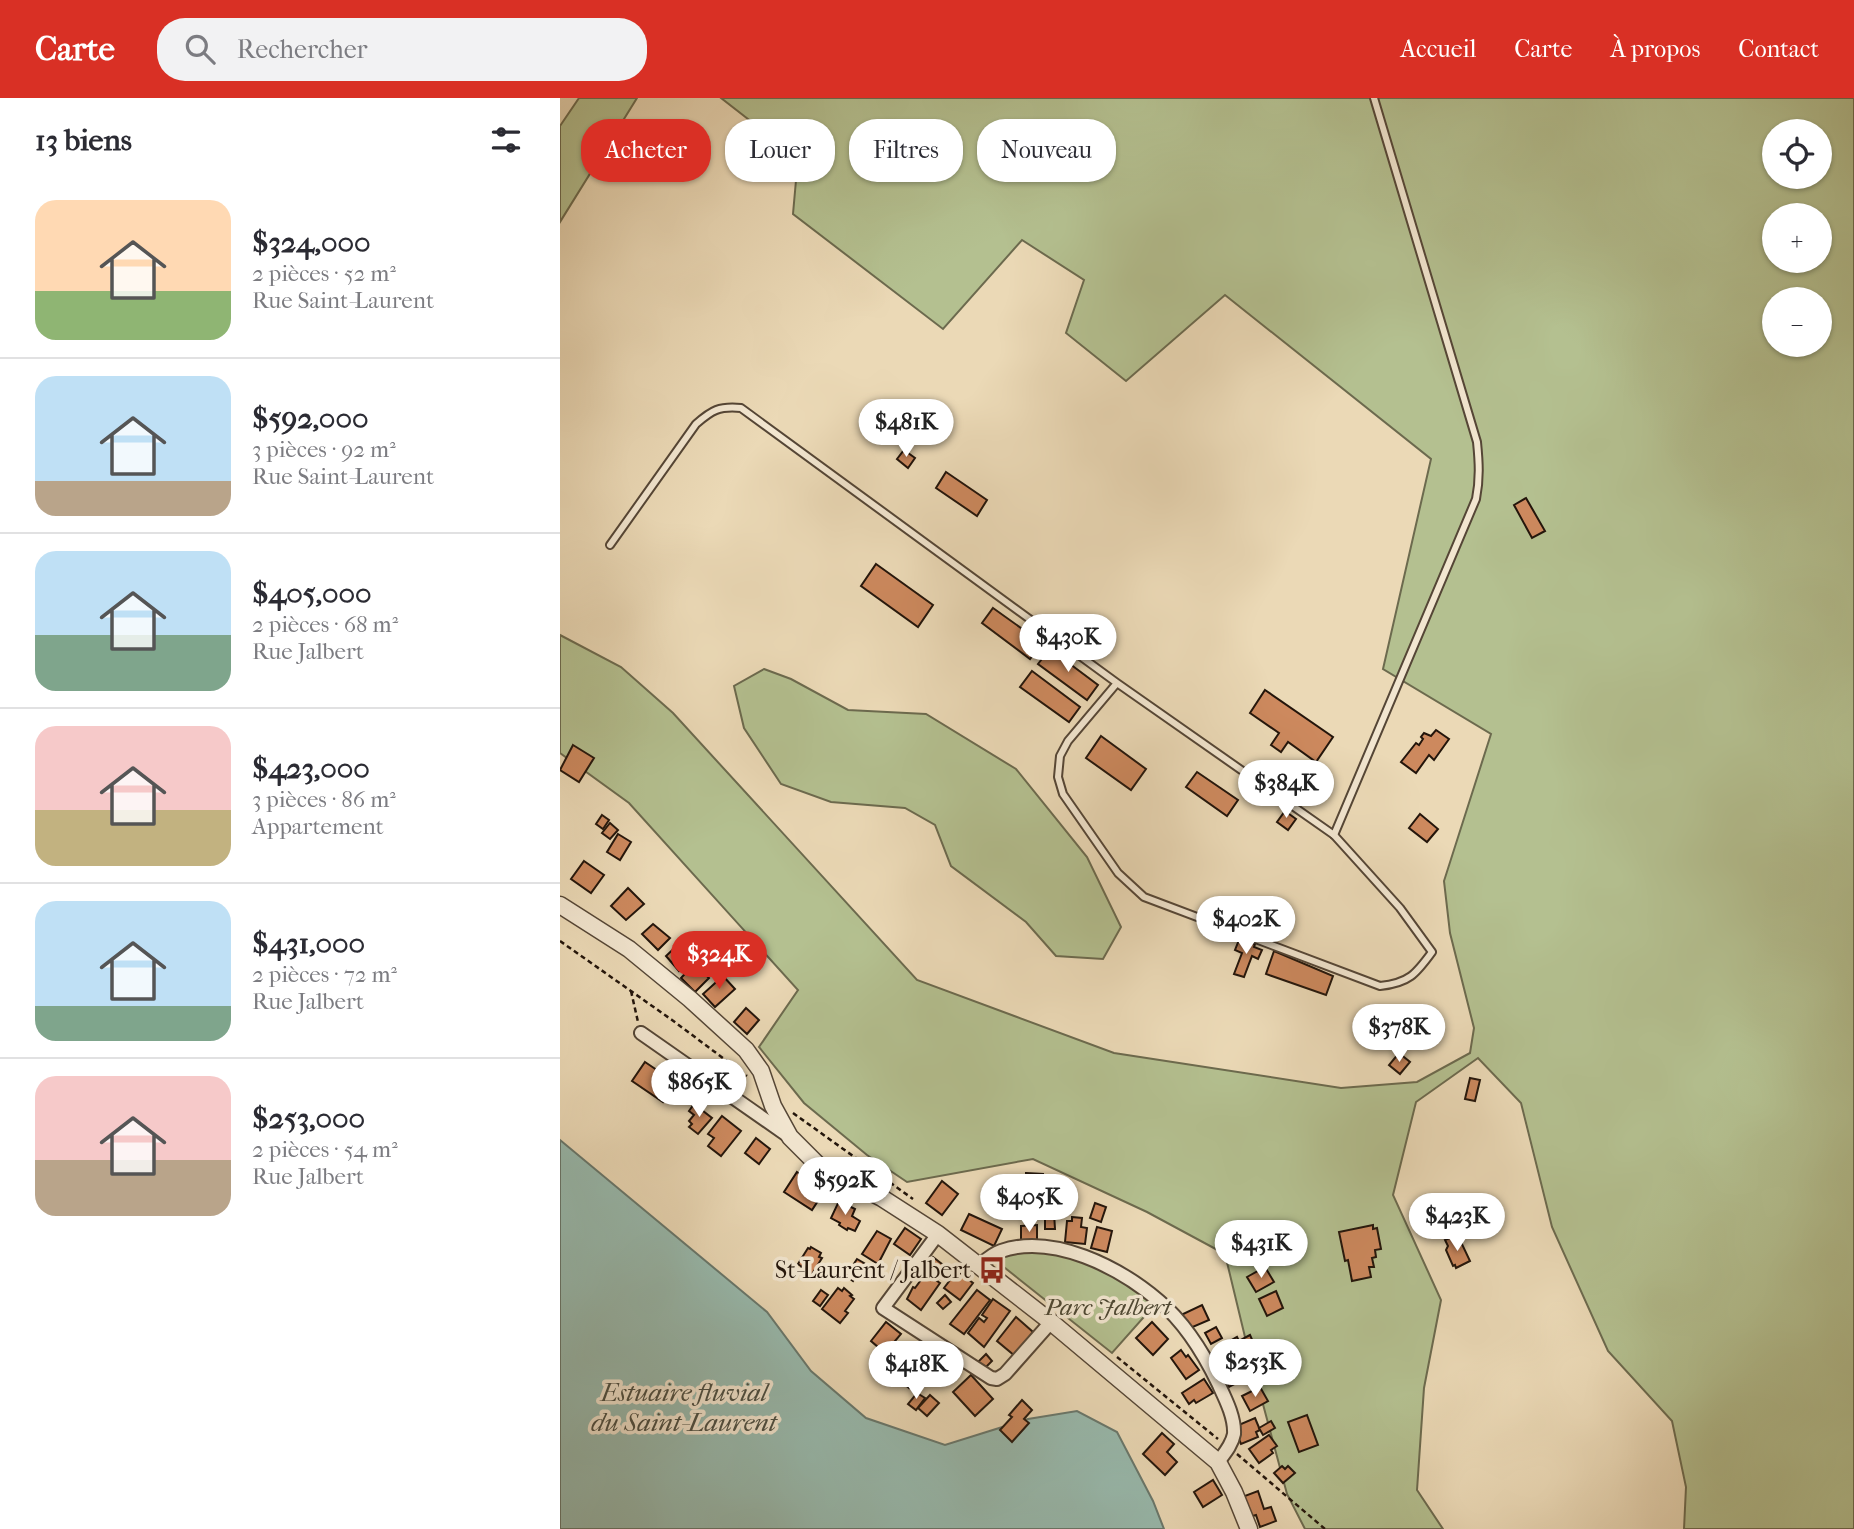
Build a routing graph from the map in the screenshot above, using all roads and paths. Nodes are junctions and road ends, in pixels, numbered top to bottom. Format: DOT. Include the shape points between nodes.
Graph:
graph roads {
  1 [pos="1374,98"];
  2 [pos="610,545"];
  3 [pos="1117,683"];
  4 [pos="1334,835"];
  5 [pos="560,905"];
  6 [pos="631,991"];
  7 [pos="641,1033"];
  8 [pos="790,1137"];
  9 [pos="938,1234"];
  10 [pos="979,1266"];
  11 [pos="1051,1322"];
  12 [pos="1218,1462"];
  13 [pos="1249,1529"];
  1 -- 4 [label="lane" via="1477,442 1480,466 1476,499"];
  2 -- 3 [label="lane" via="696,424 712,411 741,408"];
  3 -- 4 [label="lane"];
  3 -- 4 [label="lane" via="1068,741 1060,756 1058,777 1063,794 1124,879 1144,897 1356,978 1380,986 1404,980 1417,972 1432,952 1400,908"];
  5 -- 8 [label="street" via="629,949 746,1050 761,1071"];
  6 -- 7 [label="path"];
  7 -- 8 [label="street"];
  8 -- 9 [label="street" via="826,1170"];
  9 -- 10 [label="street"];
  9 -- 11 [label="street" via="883,1308 997,1379"];
  10 -- 11 [label="street"];
  10 -- 12 [label="street" via="1001,1251 1045,1246 1096,1260 1159,1300 1198,1348 1224,1396 1234,1427 1229,1448"];
  11 -- 12 [label="street"];
  12 -- 13 [label="street"];
}
